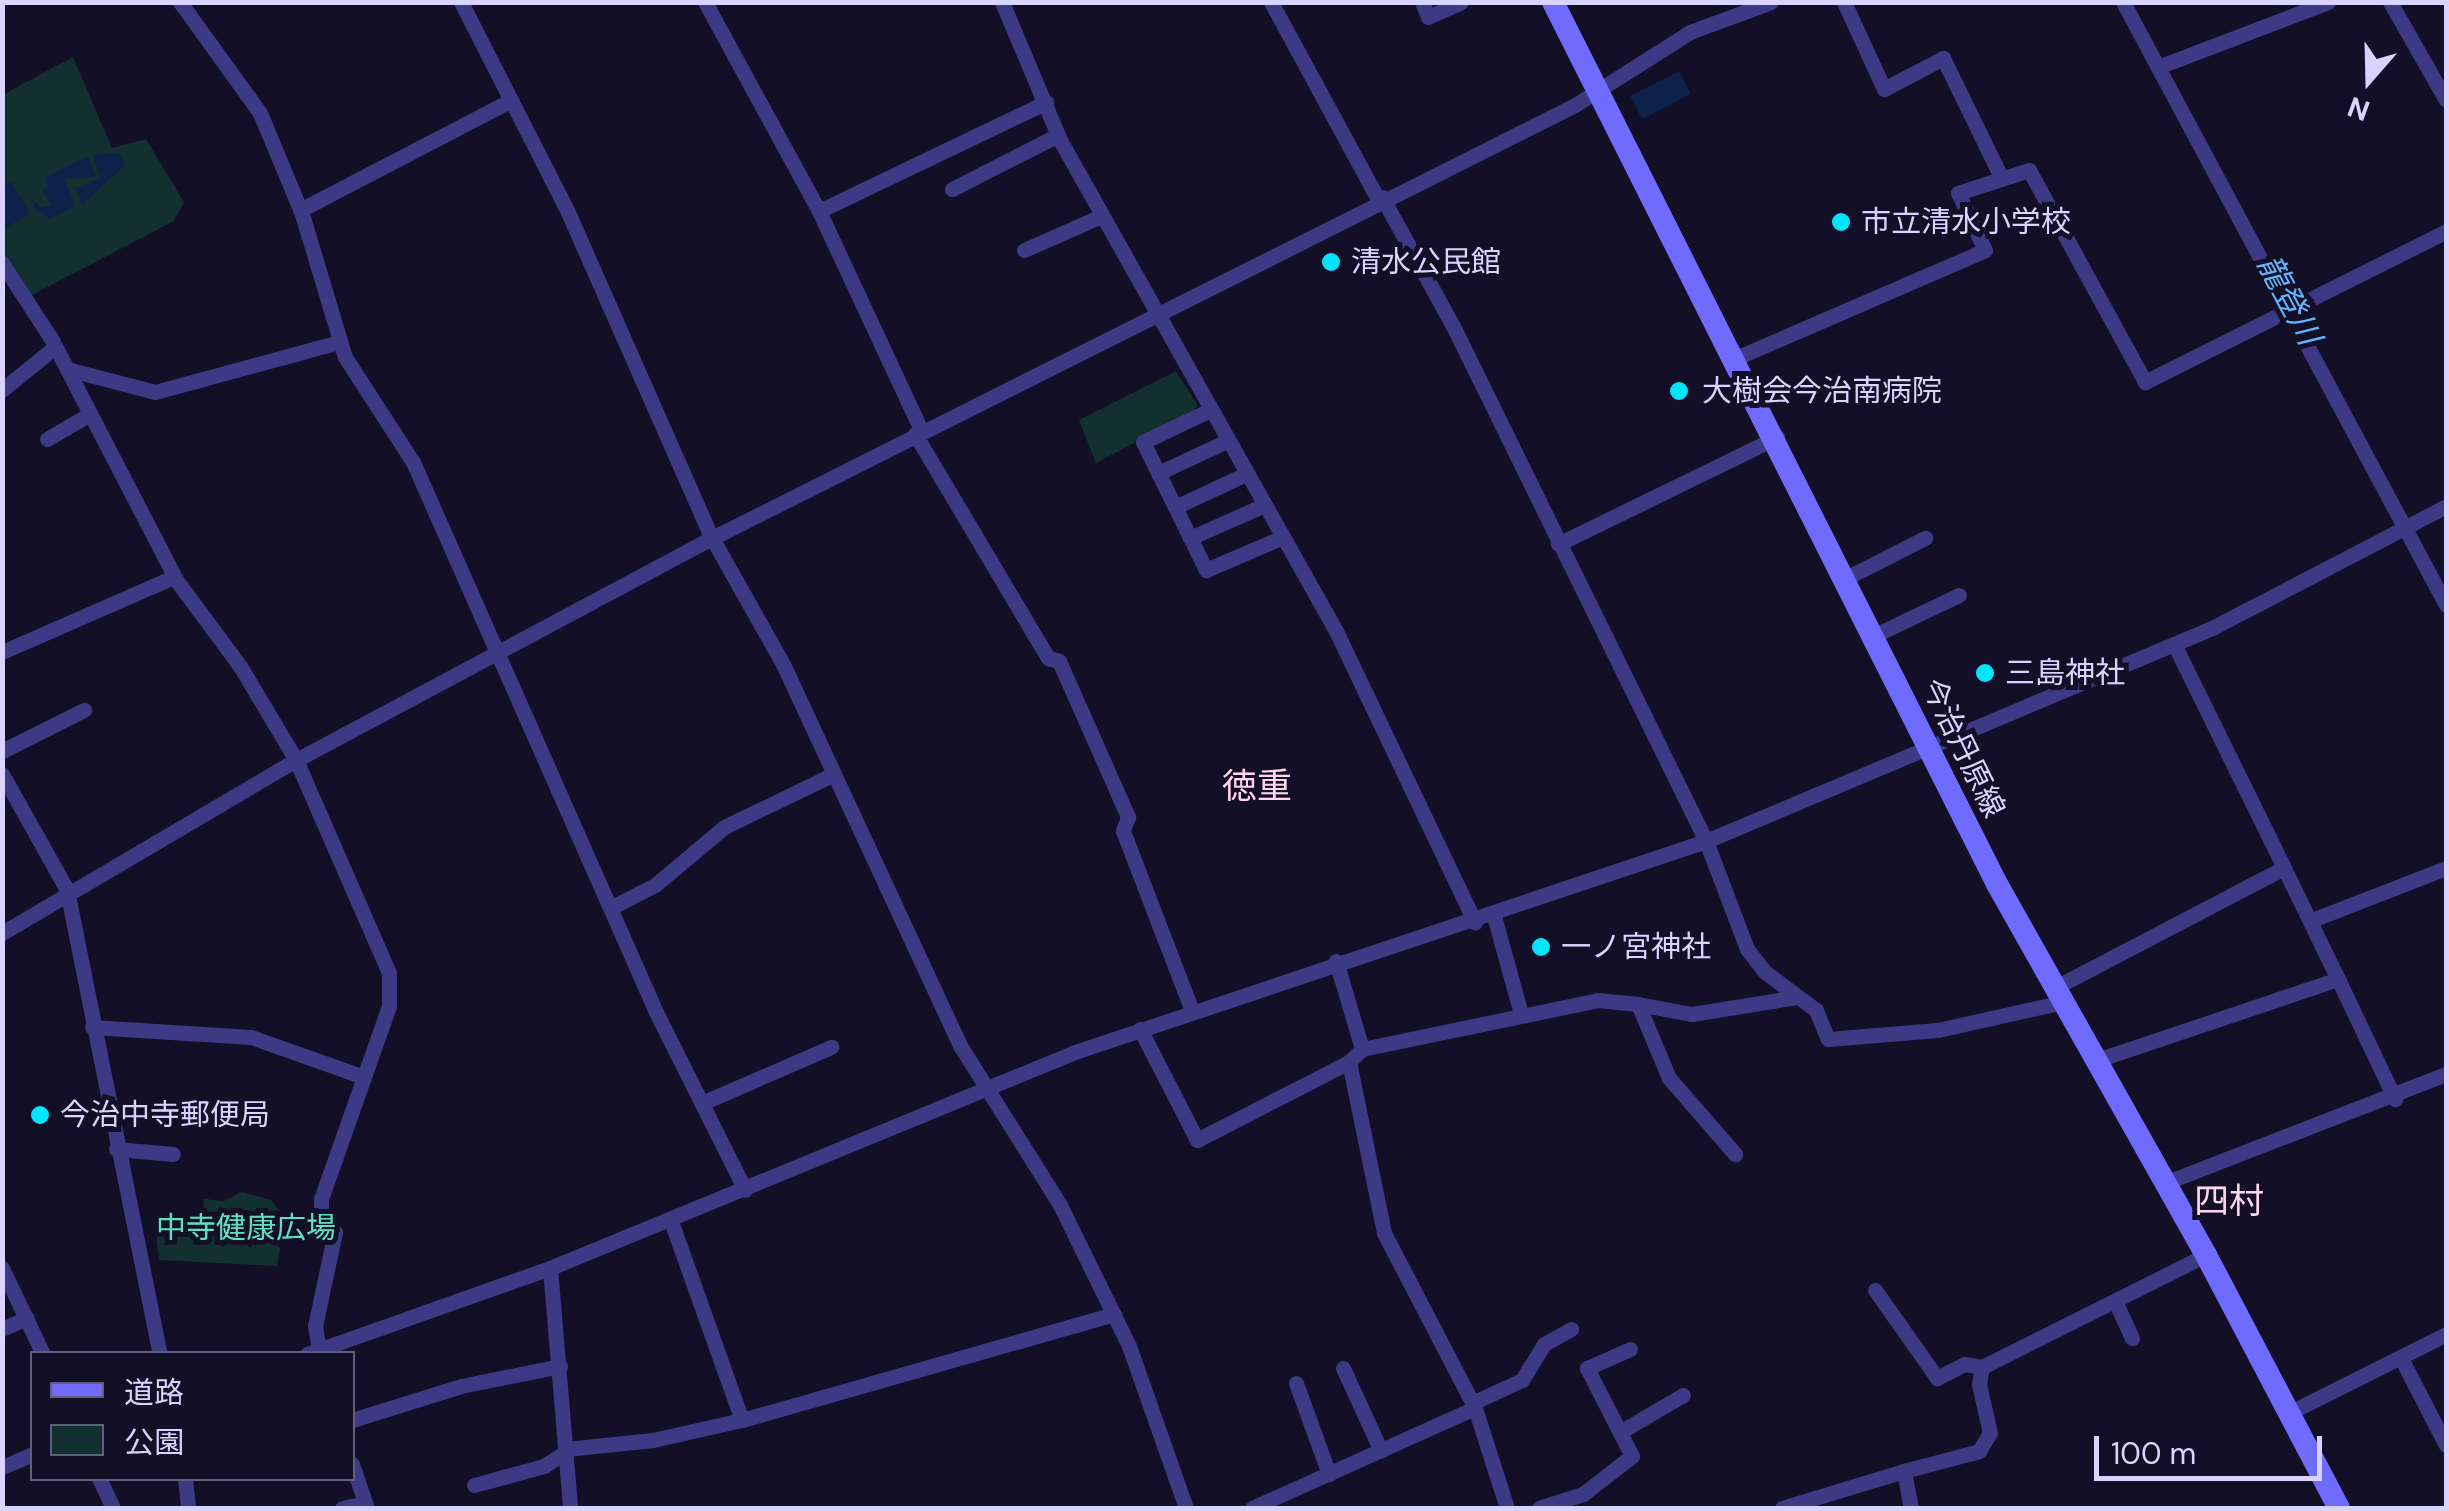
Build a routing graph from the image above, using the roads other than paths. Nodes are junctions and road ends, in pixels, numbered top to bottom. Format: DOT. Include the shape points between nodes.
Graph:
graph roads {
  1 [pos="180,2"];
  2 [pos="461,2"];
  3 [pos="704,2"];
  4 [pos="1002,2"];
  5 [pos="1271,2"];
  6 [pos="1422,2"];
  7 [pos="1461,2"];
  8 [pos="1553,2"];
  9 [pos="1771,2"];
  10 [pos="1844,2"];
  11 [pos="2123,2"];
  12 [pos="2328,2"];
  13 [pos="2390,2"];
  14 [pos="2158,67"];
  15 [pos="1598,88"];
  16 [pos="511,100"];
  17 [pos="2446,100"];
  18 [pos="1046,102"];
  19 [pos="1058,135"];
  20 [pos="2000,175"];
  21 [pos="952,189"];
  22 [pos="1380,198"];
  23 [pos="300,210"];
  24 [pos="819,211"];
  25 [pos="1101,216"];
  26 [pos="2446,231"];
  27 [pos="1024,250"];
  28 [pos="2,262"];
  29 [pos="1154,313"];
  30 [pos="2286,316"];
  31 [pos="340,342"];
  32 [pos="56,347"];
  33 [pos="1736,358"];
  34 [pos="67,369"];
  35 [pos="2,390"];
  36 [pos="1210,410"];
  37 [pos="90,414"];
  38 [pos="918,432"];
  39 [pos="1777,437"];
  40 [pos="46,439"];
  41 [pos="1227,440"];
  42 [pos="1158,473"];
  43 [pos="1246,474"];
  44 [pos="1264,505"];
  45 [pos="2446,506"];
  46 [pos="1175,507"];
  47 [pos="2404,528"];
  48 [pos="1282,537"];
  49 [pos="712,538"];
  50 [pos="1190,538"];
  51 [pos="1926,538"];
  52 [pos="1558,544"];
  53 [pos="174,577"];
  54 [pos="1846,578"];
  55 [pos="1959,595"];
  56 [pos="2446,605"];
  57 [pos="1875,635"];
  58 [pos="2174,644"];
  59 [pos="2,652"];
  60 [pos="495,653"];
  61 [pos="84,710"];
  62 [pos="1929,746"];
  63 [pos="2,751"];
  64 [pos="296,760"];
  65 [pos="2,774"];
  66 [pos="834,774"];
  67 [pos="1706,841"];
  68 [pos="2284,868"];
  69 [pos="2446,868"];
  70 [pos="67,890"];
  71 [pos="612,907"];
  72 [pos="1494,916"];
  73 [pos="2312,920"];
  74 [pos="1475,923"];
  75 [pos="2,933"];
  76 [pos="1336,960"];
  77 [pos="2338,979"];
  78 [pos="2059,995"];
  79 [pos="1801,997"];
  80 [pos="1638,1004"];
  81 [pos="1192,1011"];
  82 [pos="1521,1014"];
  83 [pos="92,1027"];
  84 [pos="1140,1029"];
  85 [pos="831,1047"];
  86 [pos="1362,1048"];
  87 [pos="2094,1061"];
  88 [pos="1349,1062"];
  89 [pos="2446,1074"];
  90 [pos="364,1078"];
  91 [pos="986,1085"];
  92 [pos="2395,1099"];
  93 [pos="702,1103"];
  94 [pos="116,1149"];
  95 [pos="174,1154"];
  96 [pos="1735,1154"];
  97 [pos="2162,1184"];
  98 [pos="746,1190"];
  99 [pos="671,1221"];
  100 [pos="2206,1254"];
  101 [pos="2,1268"];
  102 [pos="550,1268"];
  103 [pos="1875,1290"];
  104 [pos="2114,1301"];
  105 [pos="1114,1314"];
  106 [pos="26,1318"];
  107 [pos="2,1329"];
  108 [pos="1571,1329"];
  109 [pos="2446,1334"];
  110 [pos="2132,1338"];
  111 [pos="1630,1349"];
  112 [pos="41,1351"];
  113 [pos="159,1351"];
  114 [pos="315,1351"];
  115 [pos="318,1351"];
  116 [pos="2401,1358"];
  117 [pos="560,1366"];
  118 [pos="1343,1368"];
  119 [pos="1982,1368"];
  120 [pos="1296,1382"];
  121 [pos="1682,1395"];
  122 [pos="1474,1406"];
  123 [pos="2291,1412"];
  124 [pos="355,1419"];
  125 [pos="742,1420"];
  126 [pos="1620,1432"];
  127 [pos="2446,1445"];
  128 [pos="567,1450"];
  129 [pos="1381,1451"];
  130 [pos="30,1455"];
  131 [pos="2,1467"];
  132 [pos="1904,1471"];
  133 [pos="355,1473"];
  134 [pos="1329,1474"];
  135 [pos="100,1481"];
  136 [pos="185,1481"];
  137 [pos="474,1485"];
  138 [pos="366,1506"];
  139 [pos="112,1508"];
  140 [pos="188,1508"];
  141 [pos="342,1508"];
  142 [pos="570,1508"];
  143 [pos="1186,1508"];
  144 [pos="1252,1508"];
  145 [pos="1507,1508"];
  146 [pos="1540,1508"];
  147 [pos="1782,1508"];
  148 [pos="1911,1508"];
  149 [pos="2339,1508"];
  1 -- 23 [label="street" via="260,113"];
  2 -- 16 [label="street"];
  3 -- 24 [label="street"];
  4 -- 18 [label="street"];
  5 -- 22 [label="street"];
  6 -- 7 [label="street" via="1428,17"];
  8 -- 15 [label="main road, 今治丹原線"];
  9 -- 15 [label="street" via="1690,32"];
  10 -- 20 [label="street" via="1884,89 1944,58"];
  11 -- 14 [label="street"];
  12 -- 14 [label="street"];
  13 -- 17 [label="street"];
  14 -- 30 [label="street"];
  15 -- 22 [label="street"];
  15 -- 33 [label="main road, 今治丹原線"];
  16 -- 23 [label="street"];
  16 -- 49 [label="street"];
  18 -- 19 [label="street"];
  18 -- 24 [label="street"];
  19 -- 21 [label="street"];
  19 -- 25 [label="street"];
  20 -- 30 [label="street" via="2029,170 2144,382"];
  20 -- 33 [label="street" via="1958,193 1985,250"];
  22 -- 29 [label="street"];
  22 -- 52 [label="street" via="1456,330"];
  23 -- 31 [label="street"];
  24 -- 38 [label="street"];
  25 -- 27 [label="street"];
  25 -- 29 [label="street"];
  26 -- 30 [label="street"];
  28 -- 32 [label="street"];
  29 -- 36 [label="street"];
  29 -- 38 [label="street"];
  30 -- 47 [label="street"];
  31 -- 34 [label="street" via="155,392"];
  31 -- 60 [label="street" via="414,462"];
  32 -- 34 [label="street"];
  32 -- 35 [label="street"];
  33 -- 39 [label="main road, 今治丹原線"];
  34 -- 37 [label="street"];
  36 -- 41 [label="street"];
  36 -- 42 [label="street" via="1143,442"];
  37 -- 40 [label="street"];
  37 -- 53 [label="street"];
  38 -- 49 [label="street"];
  38 -- 81 [label="street" via="1048,658 1059,661 1128,817 1123,831"];
  39 -- 52 [label="street"];
  39 -- 54 [label="main road, 今治丹原線"];
  41 -- 42 [label="street"];
  41 -- 43 [label="street"];
  42 -- 46 [label="street"];
  43 -- 44 [label="street"];
  43 -- 46 [label="street"];
  44 -- 48 [label="street"];
  44 -- 50 [label="street"];
  45 -- 47 [label="street"];
  46 -- 50 [label="street"];
  47 -- 56 [label="street"];
  47 -- 58 [label="street"];
  48 -- 50 [label="street" via="1206,570"];
  48 -- 74 [label="street" via="1336,631"];
  49 -- 60 [label="street"];
  49 -- 66 [label="street" via="784,664"];
  51 -- 54 [label="street"];
  52 -- 67 [label="street"];
  53 -- 59 [label="street"];
  53 -- 64 [label="street" via="240,666"];
  54 -- 57 [label="main road, 今治丹原線"];
  55 -- 57 [label="street"];
  57 -- 62 [label="main road, 今治丹原線"];
  58 -- 62 [label="street"];
  58 -- 68 [label="street"];
  60 -- 64 [label="street"];
  60 -- 71 [label="street"];
  61 -- 63 [label="street"];
  62 -- 67 [label="street"];
  62 -- 78 [label="main road, 今治丹原線"];
  64 -- 70 [label="street"];
  64 -- 90 [label="street" via="389,973 389,1006"];
  65 -- 70 [label="street"];
  66 -- 71 [label="street" via="724,828 654,885"];
  66 -- 91 [label="street" via="961,1047"];
  67 -- 72 [label="street"];
  67 -- 79 [label="street" via="1747,950"];
  68 -- 73 [label="street"];
  68 -- 78 [label="street"];
  69 -- 73 [label="street"];
  70 -- 75 [label="street"];
  70 -- 83 [label="street"];
  71 -- 93 [label="street"];
  72 -- 74 [label="street"];
  72 -- 82 [label="street"];
  73 -- 77 [label="street"];
  74 -- 76 [label="street"];
  76 -- 81 [label="street"];
  76 -- 86 [label="street"];
  77 -- 87 [label="street"];
  77 -- 92 [label="street"];
  78 -- 79 [label="street" via="1938,1030 1828,1039 1816,1010"];
  78 -- 87 [label="main road, 今治丹原線"];
  79 -- 80 [label="street" via="1692,1014"];
  80 -- 82 [label="street" via="1598,1000"];
  80 -- 96 [label="street" via="1669,1078"];
  81 -- 84 [label="street"];
  82 -- 86 [label="street"];
  83 -- 90 [label="street" via="250,1038"];
  83 -- 94 [label="street"];
  84 -- 88 [label="street" via="1197,1140"];
  84 -- 91 [label="street"];
  85 -- 93 [label="street"];
  86 -- 88 [label="street"];
  87 -- 97 [label="main road, 今治丹原線"];
  88 -- 122 [label="street" via="1384,1233"];
  89 -- 92 [label="street"];
  90 -- 114 [label="street" via="321,1199 321,1222 335,1232"];
  91 -- 98 [label="street"];
  91 -- 105 [label="street" via="1060,1205"];
  92 -- 97 [label="street"];
  93 -- 98 [label="street"];
  94 -- 95 [label="street"];
  94 -- 113 [label="street"];
  97 -- 100 [label="main road, 今治丹原線"];
  98 -- 99 [label="street"];
  99 -- 102 [label="street"];
  99 -- 125 [label="street"];
  100 -- 104 [label="street"];
  100 -- 123 [label="main road, 今治丹原線"];
  101 -- 106 [label="street"];
  102 -- 115 [label="street"];
  102 -- 117 [label="street"];
  103 -- 119 [label="street" via="1937,1378 1964,1364"];
  104 -- 110 [label="street"];
  104 -- 119 [label="street"];
  105 -- 125 [label="street"];
  105 -- 143 [label="street"];
  106 -- 107 [label="street"];
  106 -- 112 [label="street"];
  108 -- 122 [label="street" via="1544,1344 1522,1380"];
  109 -- 116 [label="street"];
  111 -- 126 [label="street" via="1587,1368"];
  116 -- 123 [label="street"];
  116 -- 127 [label="street"];
  117 -- 124 [label="street" via="461,1386"];
  117 -- 128 [label="street"];
  118 -- 129 [label="street"];
  119 -- 132 [label="street" via="1978,1384 1990,1432 1979,1451"];
  120 -- 134 [label="street"];
  121 -- 126 [label="street"];
  122 -- 129 [label="street"];
  122 -- 145 [label="street"];
  123 -- 149 [label="main road, 今治丹原線"];
  125 -- 128 [label="street"];
  126 -- 146 [label="street" via="1632,1456 1611,1478"];
  128 -- 137 [label="street" via="534,1470"];
  128 -- 142 [label="street"];
  129 -- 134 [label="street"];
  130 -- 131 [label="street"];
  132 -- 147 [label="street"];
  132 -- 148 [label="street"];
  133 -- 138 [label="street"];
  134 -- 144 [label="street"];
  135 -- 139 [label="street"];
  136 -- 140 [label="street"];
  138 -- 141 [label="street"];
}
